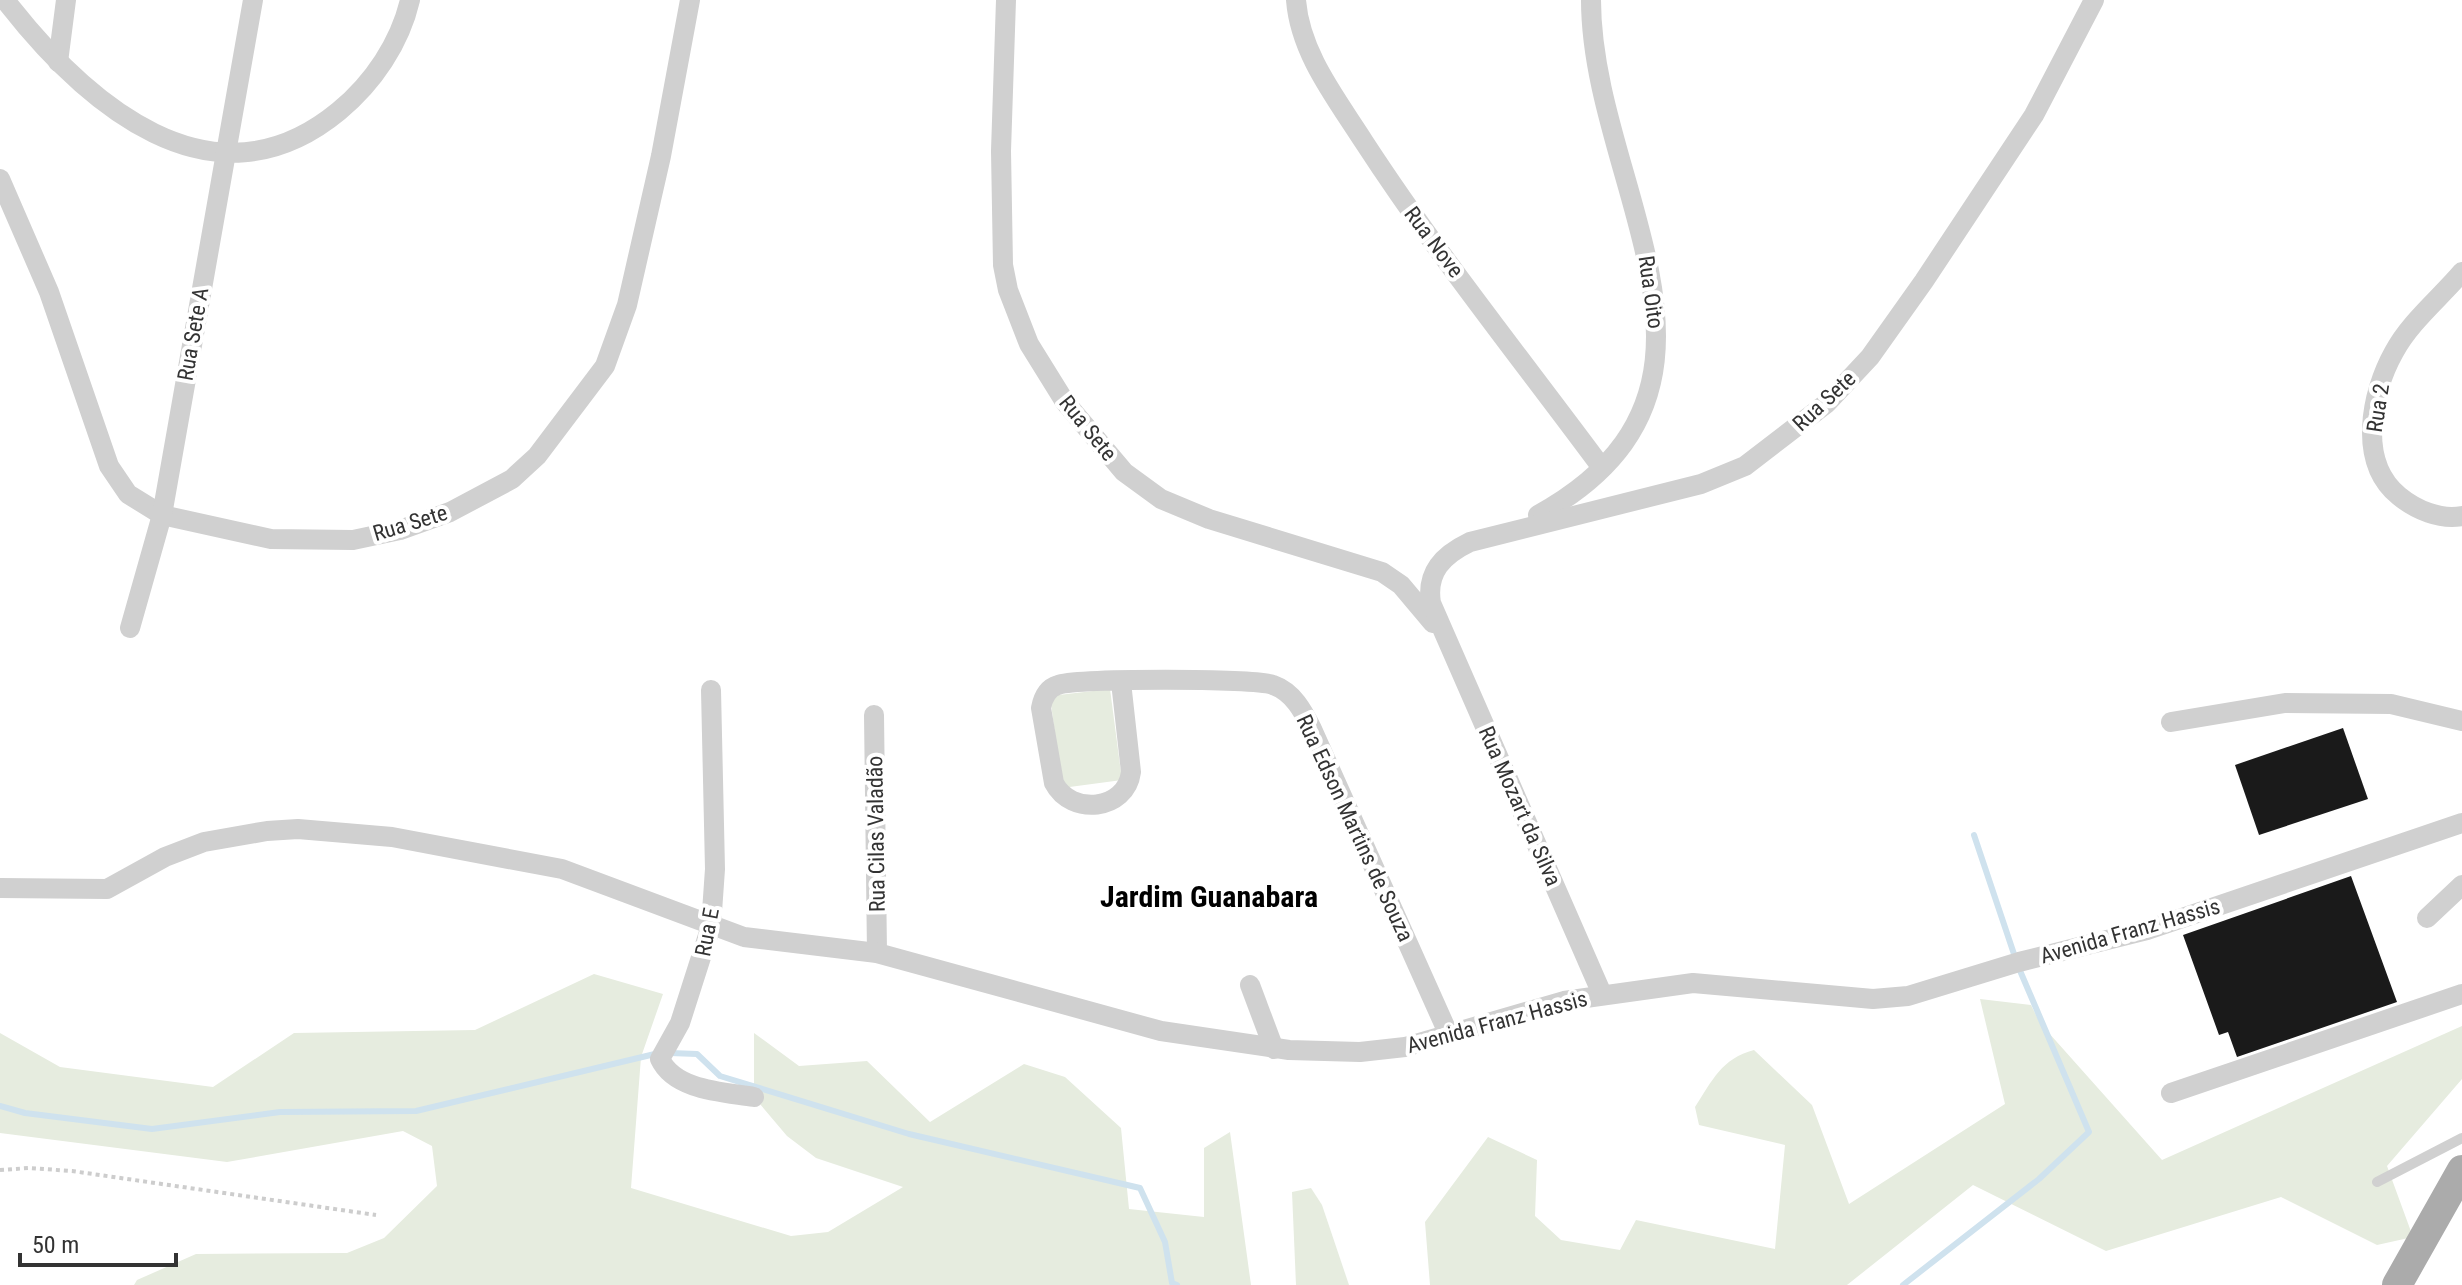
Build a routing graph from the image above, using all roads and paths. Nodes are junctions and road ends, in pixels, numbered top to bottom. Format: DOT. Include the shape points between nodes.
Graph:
graph roads {
  1 [pos="5,0"];
  2 [pos="66,0"];
  3 [pos="253,0"];
  4 [pos="410,0"];
  5 [pos="690,0"];
  6 [pos="1006,0"];
  7 [pos="1296,0"];
  8 [pos="1591,0"];
  9 [pos="2094,0"];
  10 [pos="58,62"];
  11 [pos="225,154"];
  12 [pos="0,179"];
  13 [pos="2462,272"];
  14 [pos="1602,468"];
  15 [pos="162,515"];
  16 [pos="2462,516"];
  17 [pos="1513,529"];
  18 [pos="1438,618"];
  19 [pos="130,628"];
  20 [pos="1456,660"];
  21 [pos="1121,682"];
  22 [pos="711,690"];
  23 [pos="874,715"];
  24 [pos="2462,721"];
  25 [pos="2171,722"];
  26 [pos="2462,823"];
  27 [pos="2462,885"];
  28 [pos="0,888"];
  29 [pos="2427,918"];
  30 [pos="711,926"];
  31 [pos="877,953"];
  32 [pos="1250,985"];
  33 [pos="1602,994"];
  34 [pos="2462,994"];
  35 [pos="1448,1033"];
  36 [pos="1274,1049"];
  37 [pos="2171,1093"];
  38 [pos="754,1097"];
  39 [pos="2462,1138"];
  40 [pos="0,1170"];
  41 [pos="2462,1170"];
  42 [pos="2377,1182"];
  43 [pos="376,1215"];
  44 [pos="2397,1285"];
  1 -- 10 [label="street"];
  2 -- 10 [label="street"];
  3 -- 11 [label="street, Rua Sete A"];
  4 -- 11 [label="street" via="378,69 329,119 288,140"];
  5 -- 15 [label="street, Rua Sete" via="661,156 616,342 587,393 537,456 512,479 450,512 353,540 271,539"];
  6 -- 20 [label="street, Rua Sete" via="1003,265 1029,344 1065,402 1124,472 1161,499 1392,578 1421,606"];
  7 -- 14 [label="street, Rua Nove" via="1308,47 1325,81 1393,186"];
  8 -- 14 [label="street, Rua Oito" via="1600,78 1651,274 1658,333 1642,413"];
  9 -- 17 [label="street, Rua Sete" via="2034,115 1870,357 1827,403 1745,466 1701,484"];
  10 -- 11 [label="street" via="102,104 142,130"];
  11 -- 15 [label="street, Rua Sete A"];
  12 -- 15 [label="street, Rua Sete" via="49,292 109,466 128,494"];
  13 -- 16 [label="street, Rua 2" via="2394,350 2372,432 2377,468 2397,494 2439,516"];
  14 -- 17 [label="street, Rua Oito" via="1573,494"];
  15 -- 19 [label="street, Rua Sete A"];
  17 -- 18 [label="street, Rua Sete" via="1462,546 1437,567 1429,589"];
  18 -- 20 [label="street, Rua Mozart da Silva"];
  20 -- 33 [label="street, Rua Mozart da Silva"];
  21 -- 21 [label="street, Rua Edson Martins de Souza" via="1064,683 1043,698 1054,783 1073,802 1107,803 1128,785"];
  21 -- 35 [label="street, Rua Edson Martins de Souza" via="1257,681 1290,695 1312,729"];
  22 -- 30 [label="street, Rua E"];
  23 -- 31 [label="street, Rua Cilas Valadão"];
  24 -- 25 [label="street" via="2391,704 2285,703"];
  26 -- 33 [label="street, Avenida Franz Hassis" via="2147,930 1908,996 1873,999 1693,983"];
  27 -- 29 [label="street"];
  28 -- 30 [label="street, Avenida Franz Hassis" via="95,891 204,842 267,831 320,830 392,837 562,869"];
  30 -- 31 [label="street, Avenida Franz Hassis" via="764,941"];
  30 -- 38 [label="street, Rua E" via="662,1064 690,1084"];
  31 -- 36 [label="street, Avenida Franz Hassis" via="1161,1031"];
  32 -- 36 [label="street"];
  33 -- 35 [label="street, Avenida Franz Hassis"];
  34 -- 37 [label="street"];
  35 -- 36 [label="street, Avenida Franz Hassis" via="1382,1052"];
  39 -- 42 [label="lane"];
  40 -- 43 [label="path" via="72,1171"];
  41 -- 44 [label="main road"];
}
